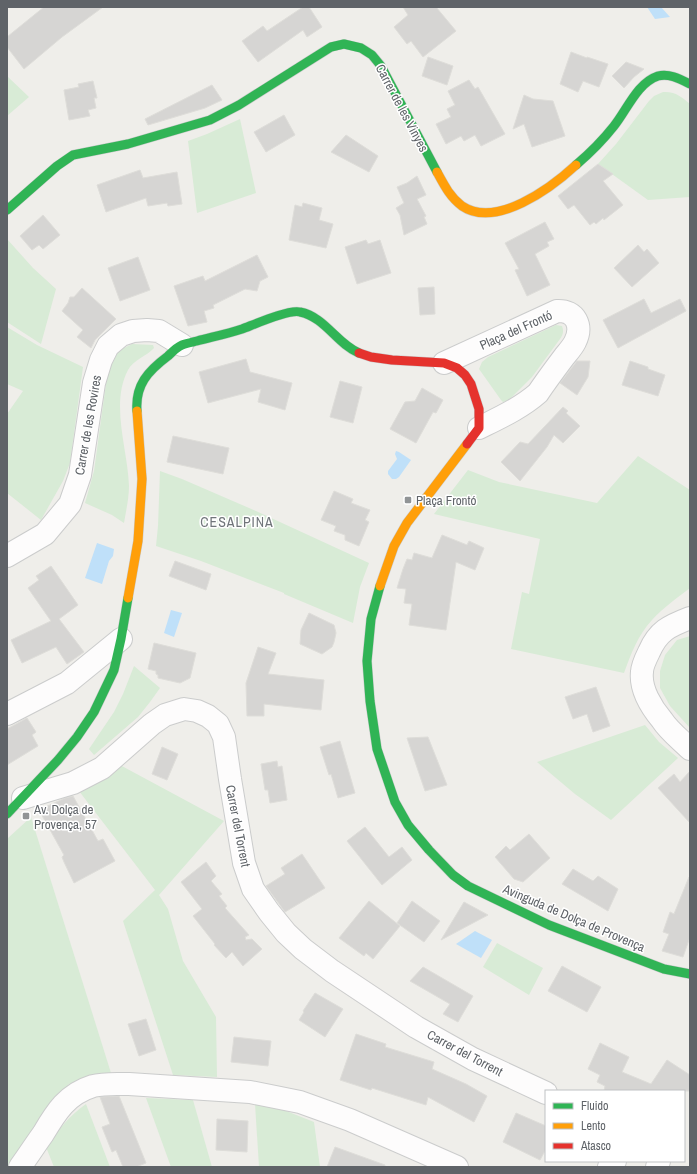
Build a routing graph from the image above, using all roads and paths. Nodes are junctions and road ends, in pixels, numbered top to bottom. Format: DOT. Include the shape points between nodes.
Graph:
graph roads {
  1 [pos="690,84"];
  2 [pos="7,210"];
  3 [pos="182,345"];
  4 [pos="444,363"];
  5 [pos="478,428"];
  6 [pos="7,556"];
  7 [pos="690,605"];
  8 [pos="680,621"];
  9 [pos="121,639"];
  10 [pos="7,714"];
  11 [pos="690,749"];
  12 [pos="23,798"];
  13 [pos="7,814"];
  14 [pos="690,974"];
  15 [pos="545,1093"];
  16 [pos="20,1167"];
  17 [pos="457,1167"];
  1 -- 2 [label="street, Carrer de les Vinyes" via="667,75 647,81 615,126 576,165 521,204 499,212 481,213 467,209 447,191 381,66 372,55 361,48 344,44 331,47 239,105 210,120 128,144 73,155"];
  3 -- 4 [label="street" via="298,311 322,323 353,350 371,357"];
  3 -- 6 [label="street, Carrer de les Rovires" via="159,331 147,330 120,335 108,346 94,382 80,476 70,504 45,534"];
  3 -- 9 [label="street" via="145,377 136,402 142,479 138,541"];
  4 -- 5 [label="street" via="457,368 471,384 479,409"];
  4 -- 5 [label="street, Plaça del Frontó" via="557,311 565,310 575,317 579,331 575,342 538,392 526,402"];
  5 -- 14 [label="street, Avinguda de Dolça de Provença" via="407,523 394,546 371,619 367,661 370,701 377,749 395,802 408,825 429,850 453,875 468,886 549,925 664,969"];
  7 -- 8 [label="street"];
  8 -- 11 [label="street" via="660,634 651,646 642,672 643,687 662,721"];
  9 -- 10 [label="street" via="67,683"];
  9 -- 12 [label="street" via="114,670 94,712 58,760"];
  12 -- 13 [label="street"];
  12 -- 15 [label="street, Carrer del Torrent" via="73,783 102,768 165,714 184,709 208,716 218,724 224,737 244,863 253,889 286,933 332,972 416,1027 473,1059"];
  16 -- 17 [label="street" via="69,1098 94,1086 129,1084 250,1092 300,1102 350,1120"];
}
